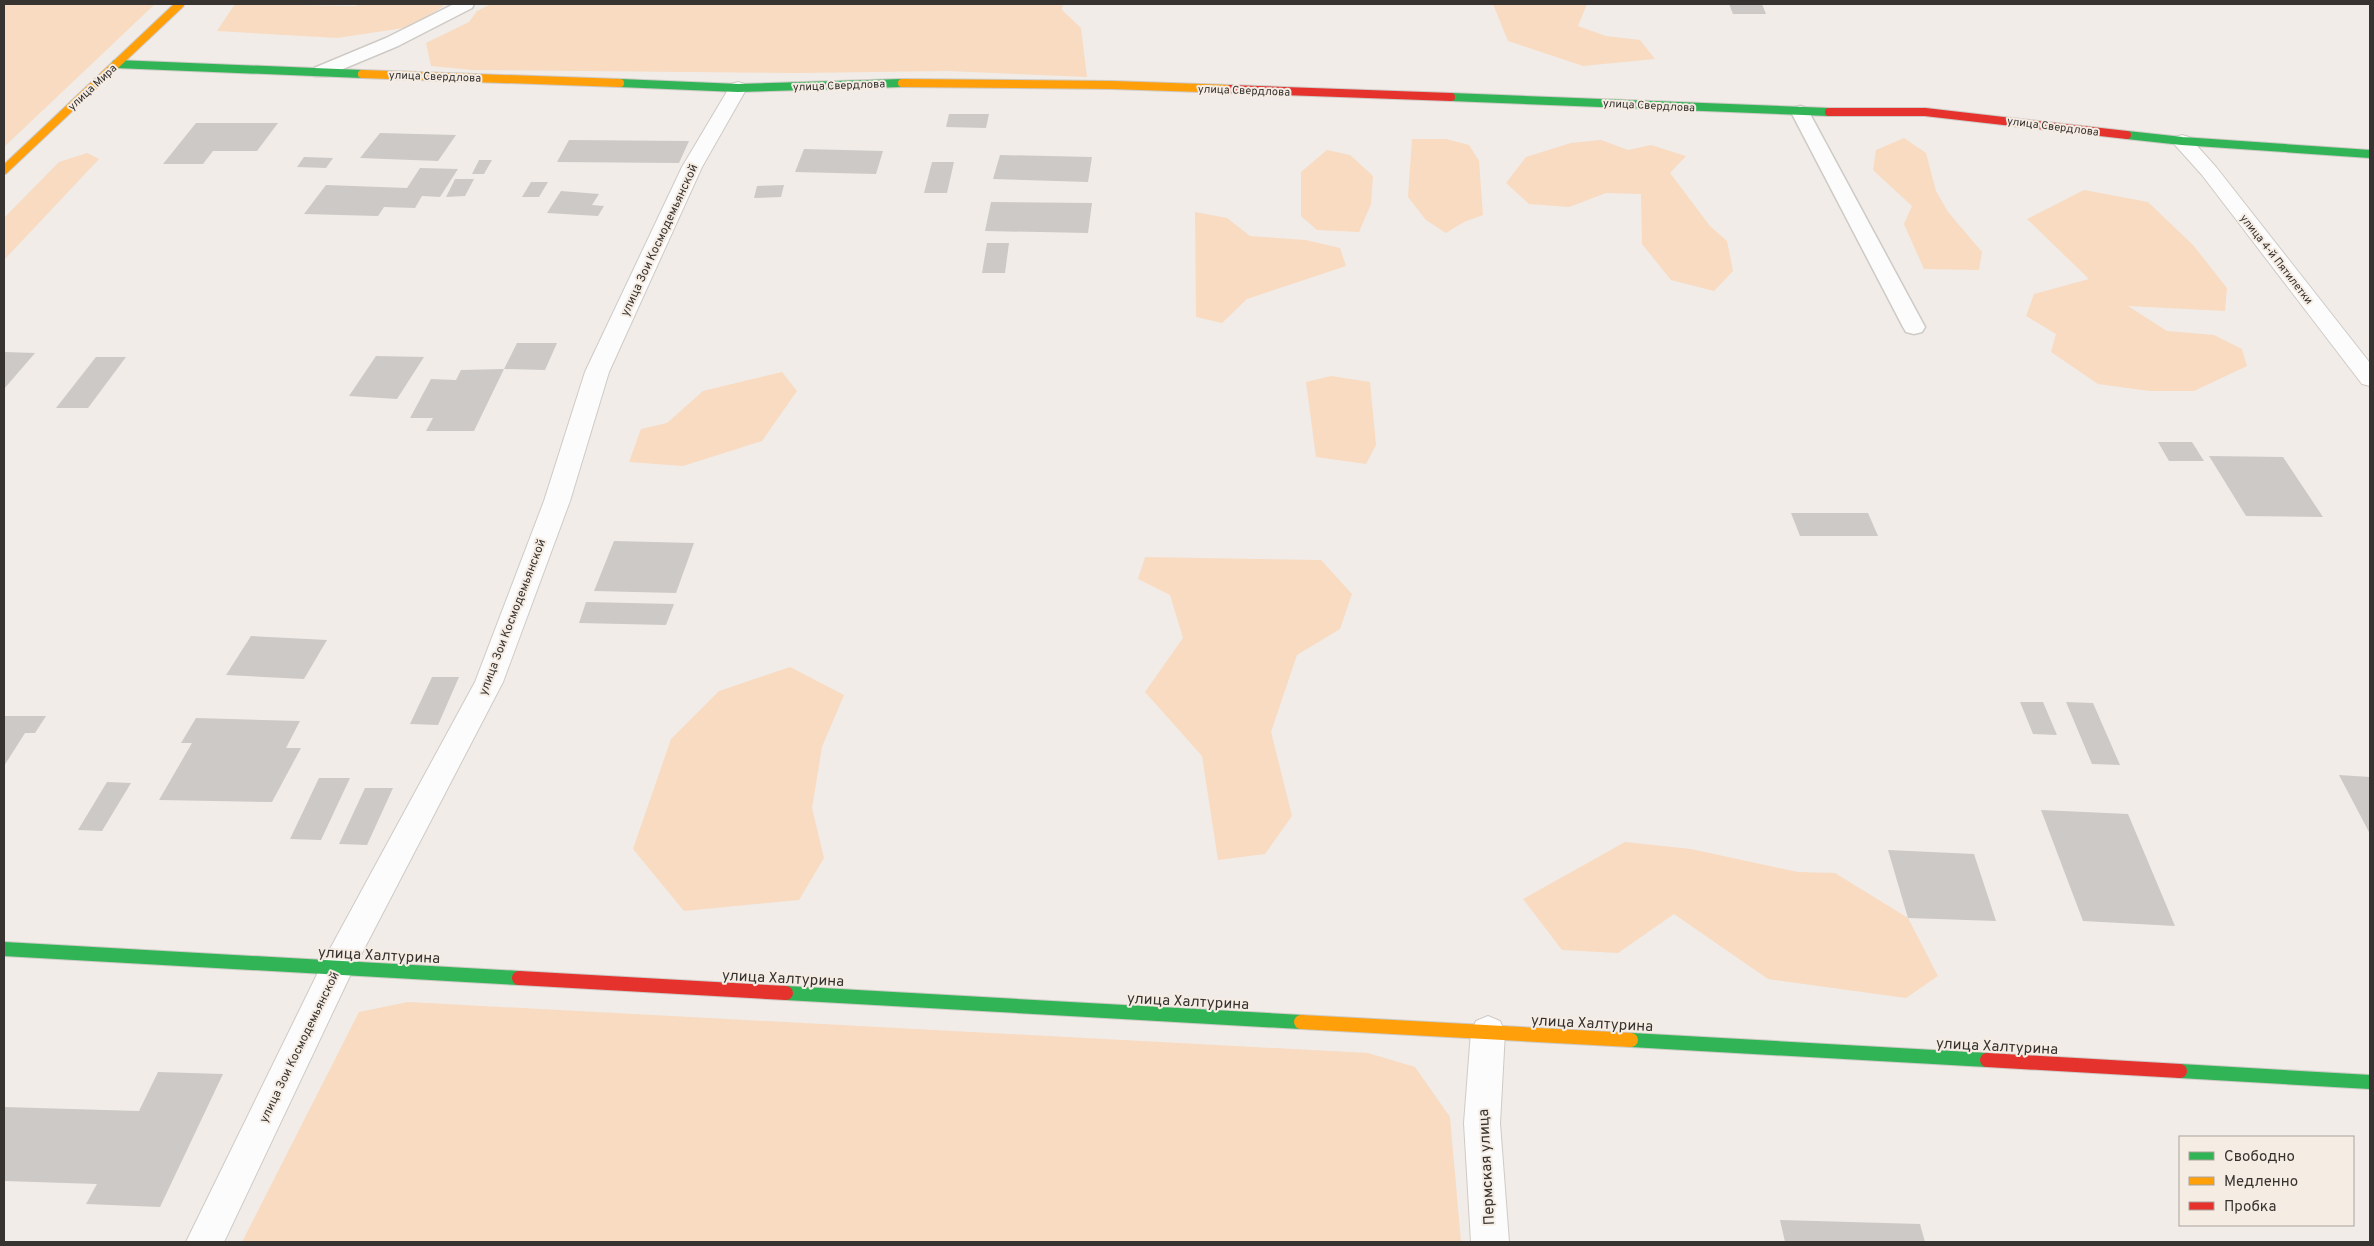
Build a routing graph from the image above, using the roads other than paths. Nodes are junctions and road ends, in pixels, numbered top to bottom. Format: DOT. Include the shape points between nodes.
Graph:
graph roads {
  1 [pos="180,4"];
  2 [pos="459,5"];
  3 [pos="116,64"];
  4 [pos="320,72"];
  5 [pos="738,88"];
  6 [pos="1800,112"];
  7 [pos="2182,141"];
  8 [pos="2370,154"];
  9 [pos="4,170"];
  10 [pos="1914,327"];
  11 [pos="2370,379"];
  12 [pos="4,949"];
  13 [pos="337,968"];
  14 [pos="1488,1032"];
  15 [pos="2370,1082"];
  16 [pos="205,1242"];
  17 [pos="1490,1242"];
  1 -- 3 [label="main road, улица Мира"];
  2 -- 4 [label="lane" via="392,42"];
  3 -- 4 [label="main road, улица Свердлова"];
  3 -- 9 [label="main road, улица Мира"];
  4 -- 5 [label="main road, улица Свердлова"];
  5 -- 6 [label="main road, улица Свердлова" via="876,83 1112,85"];
  5 -- 13 [label="street, улица Зои Космодемьянской" via="692,167 597,372 557,501 489,682"];
  6 -- 7 [label="main road, улица Свердлова" via="1925,112"];
  6 -- 10 [label="lane"];
  7 -- 8 [label="main road, улица Свердлова"];
  7 -- 11 [label="street, улица 4-й Пятилетки" via="2209,171"];
  12 -- 13 [label="main road, улица Халтурина"];
  13 -- 14 [label="main road, улица Халтурина"];
  13 -- 16 [label="street, улица Зои Космодемьянской"];
  14 -- 15 [label="main road, улица Халтурина"];
  14 -- 17 [label="street, Пермская улица" via="1482,1123"];
}
